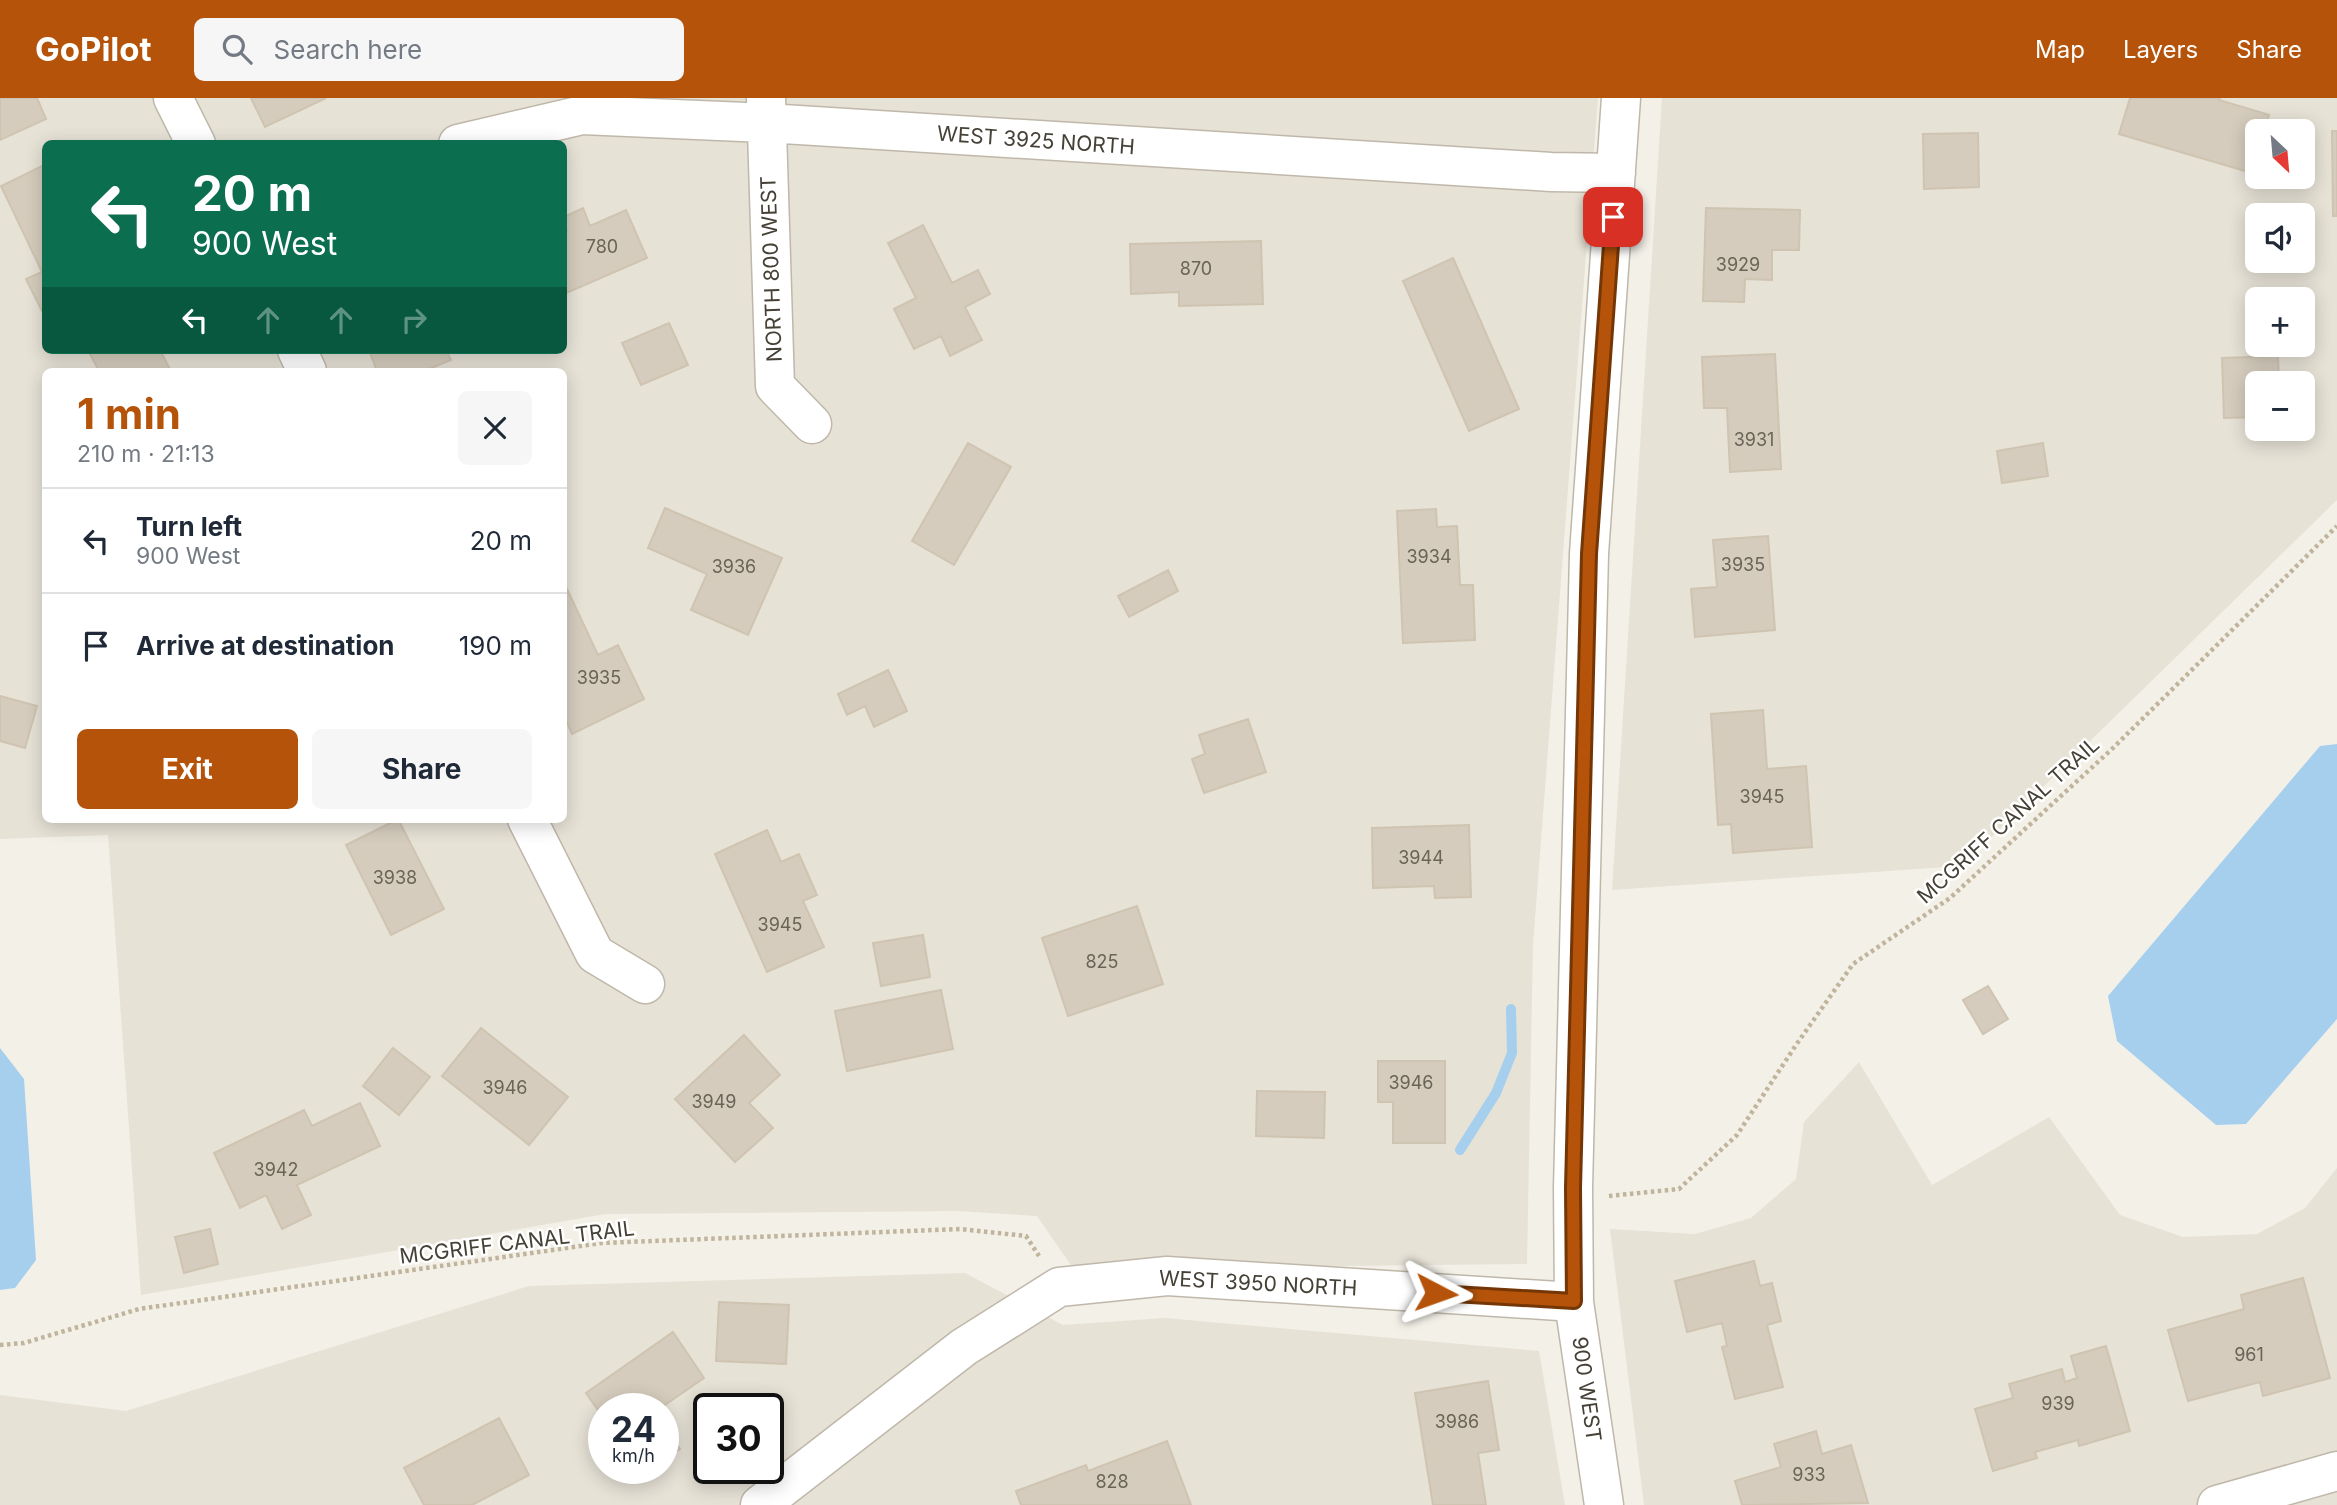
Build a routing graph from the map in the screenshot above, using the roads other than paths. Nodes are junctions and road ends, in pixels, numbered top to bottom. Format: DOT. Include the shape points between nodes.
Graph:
graph roads {
  1 [pos="173,98"];
  2 [pos="1621,98"];
  3 [pos="766,110"];
  4 [pos="194,140"];
  5 [pos="475,140"];
  6 [pos="1616,173"];
  7 [pos="812,424"];
  8 [pos="529,823"];
  9 [pos="645,984"];
  10 [pos="1574,1301"];
  11 [pos="2337,1471"];
  12 [pos="760,1505"];
  13 [pos="1604,1505"];
  14 [pos="2217,1505"];
  1 -- 4 [label="street"];
  2 -- 6 [label="street, 900 WEST"];
  3 -- 5 [label="street, WEST 3925 NORTH" via="582,115"];
  3 -- 6 [label="street, WEST 3925 NORTH" via="1551,172"];
  3 -- 7 [label="street, NORTH 800 WEST" via="775,386"];
  6 -- 10 [label="street, 900 WEST" via="1589,554"];
  8 -- 9 [label="street" via="595,954"];
  10 -- 12 [label="street, WEST 3950 NORTH" via="1167,1276 1059,1287 964,1347"];
  10 -- 13 [label="street, 900 WEST"];
  11 -- 14 [label="street"];
}
